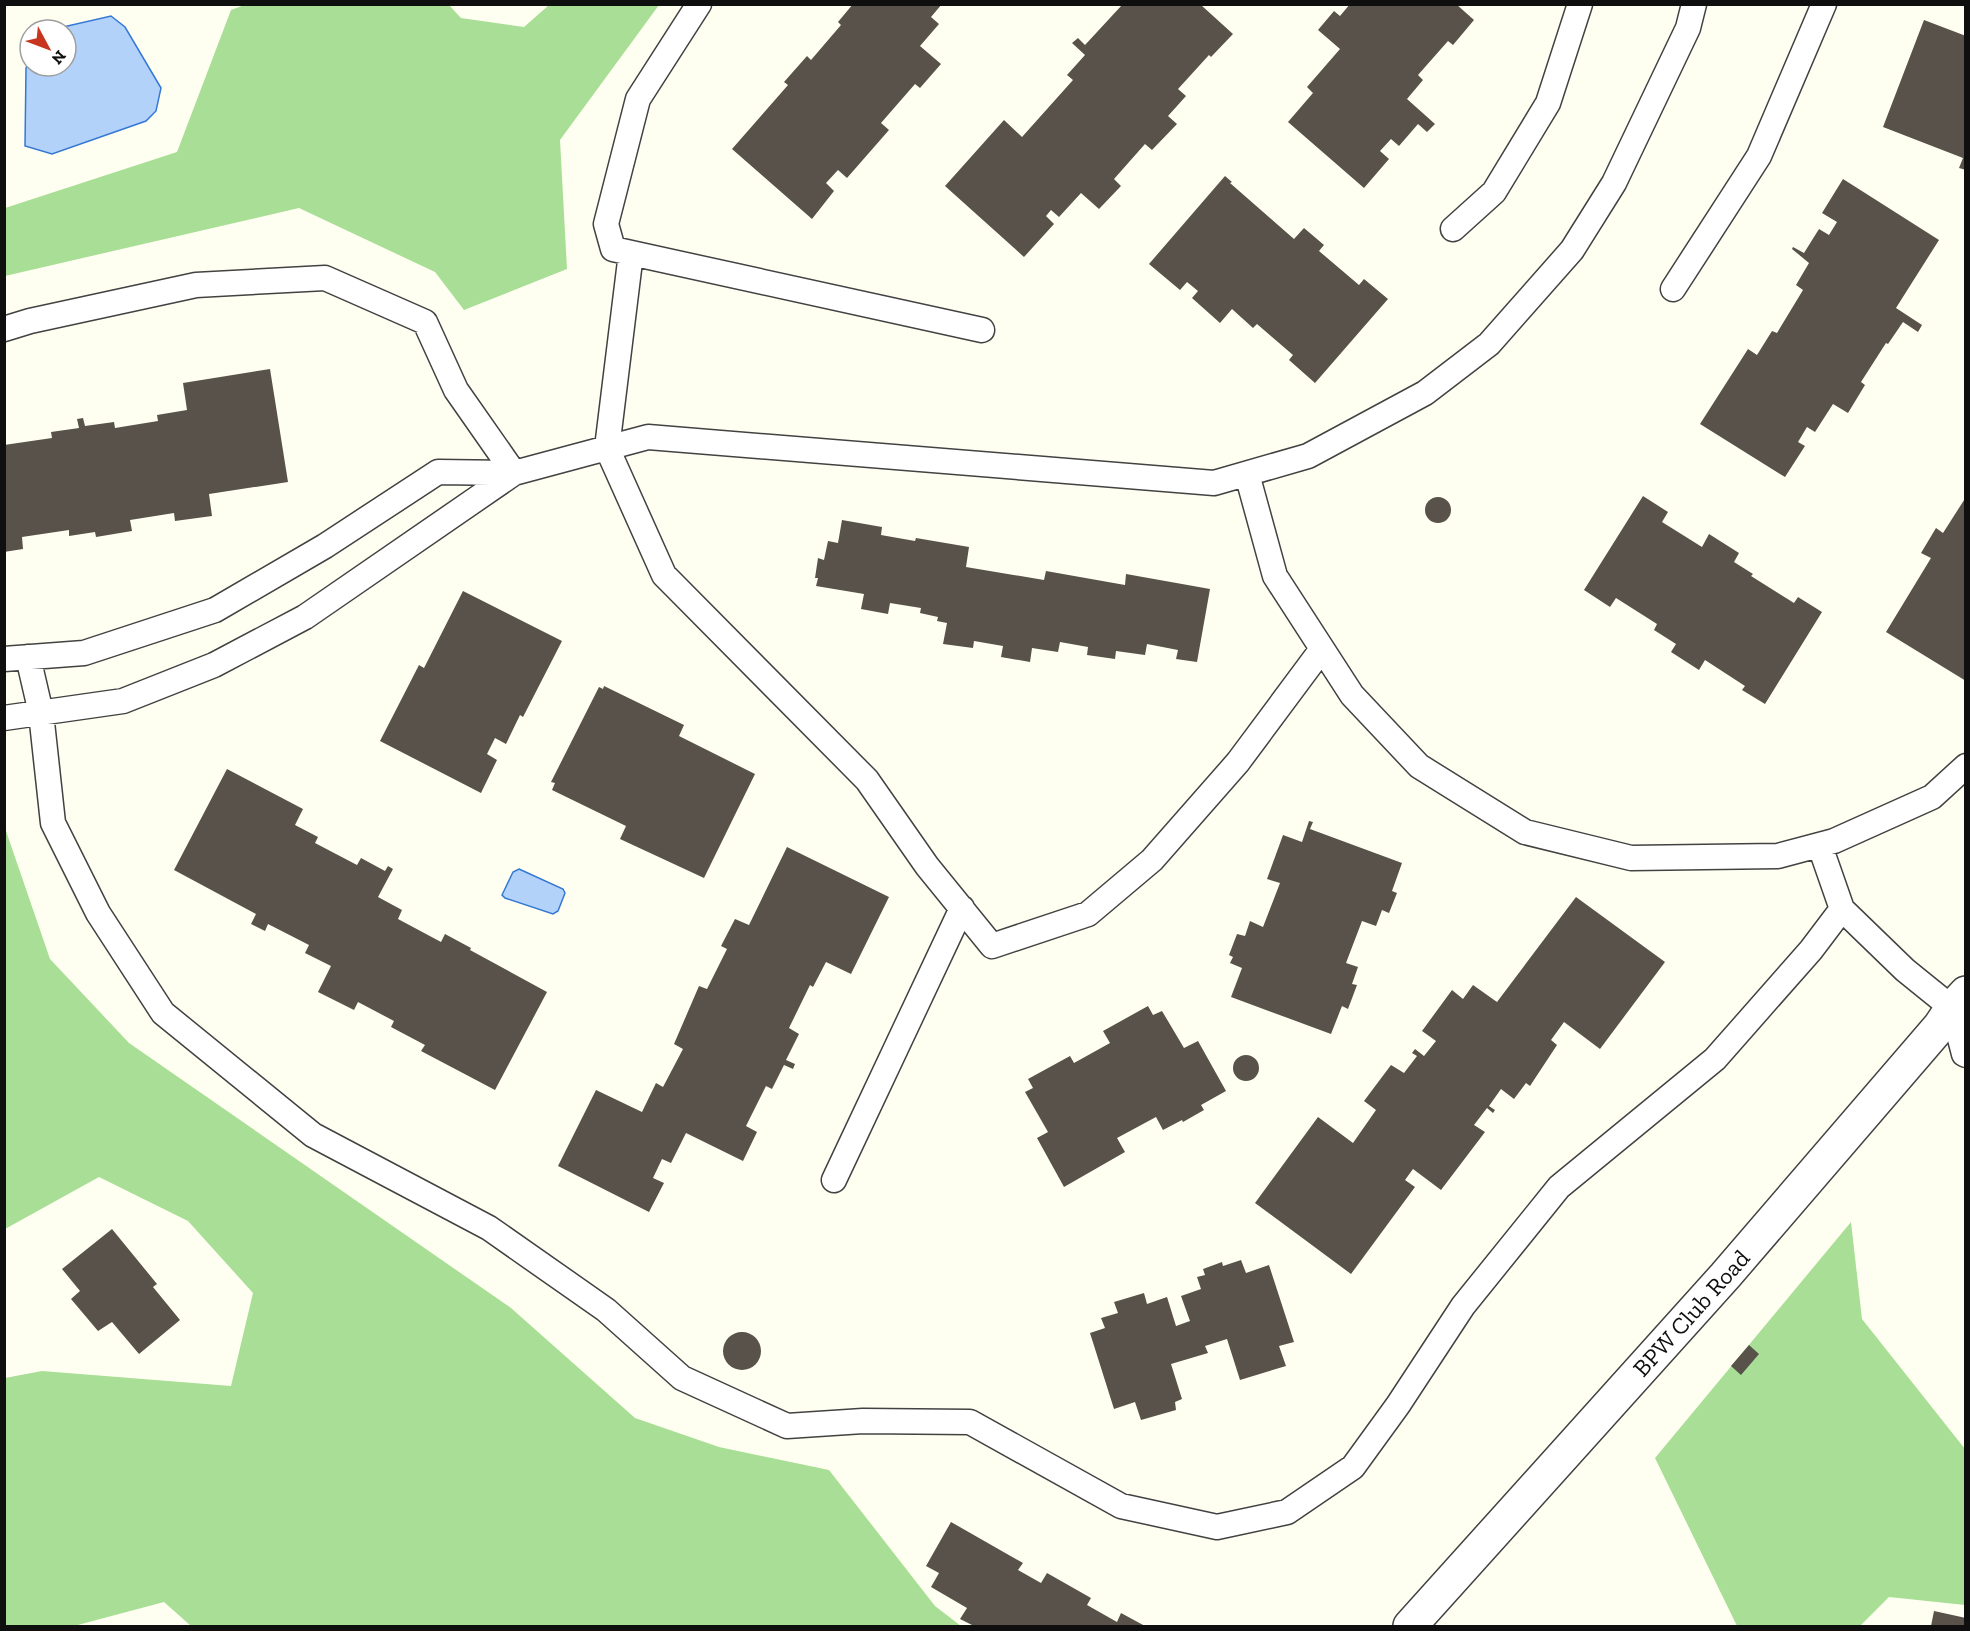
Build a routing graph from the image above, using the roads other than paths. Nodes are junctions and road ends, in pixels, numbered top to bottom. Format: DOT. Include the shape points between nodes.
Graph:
graph roads {
  1 [pos="699,4"];
  2 [pos="1580,4"];
  3 [pos="1694,4"];
  4 [pos="1824,4"];
  5 [pos="1453,229"];
  6 [pos="631,253"];
  7 [pos="1673,290"];
  8 [pos="4,329"];
  9 [pos="982,330"];
  10 [pos="607,448"];
  11 [pos="514,473"];
  12 [pos="1247,474"];
  13 [pos="1322,649"];
  14 [pos="16,658"];
  15 [pos="41,713"];
  16 [pos="4,718"];
  17 [pos="1965,766"];
  18 [pos="1820,846"];
  19 [pos="962,908"];
  20 [pos="1842,909"];
  21 [pos="1961,1004"];
  22 [pos="1965,1055"];
  23 [pos="834,1180"];
  24 [pos="1410,1626"];
  1 -- 6 [label="lane" via="638,99 606,224 614,249"];
  2 -- 5 [label="lane" via="1548,103 1494,192"];
  3 -- 12 [label="lane" via="1688,28 1614,183 1572,250 1489,344 1425,393 1308,456"];
  4 -- 7 [label="lane" via="1759,156"];
  6 -- 9 [label="lane"];
  6 -- 10 [label="lane"];
  8 -- 11 [label="lane" via="196,285 325,278 425,322 456,390"];
  10 -- 11 [label="lane"];
  10 -- 12 [label="lane" via="648,437 1214,483"];
  10 -- 19 [label="lane" via="664,574 867,780 927,866"];
  11 -- 14 [label="lane" via="438,472 325,546 215,610 84,653"];
  11 -- 15 [label="lane" via="305,617 214,665 123,701"];
  12 -- 13 [label="lane" via="1275,576"];
  13 -- 18 [label="lane" via="1352,695 1419,766 1525,832 1631,858 1778,856"];
  13 -- 19 [label="lane" via="1238,762 1160,852 1088,914 992,946"];
  14 -- 15 [label="lane"];
  15 -- 16 [label="lane"];
  15 -- 20 [label="lane" via="53,823 98,914 163,1013 313,1135 489,1228 606,1310 682,1378 787,1426 863,1421 970,1422 1121,1506 1217,1527 1287,1512 1353,1467 1463,1306 1558,1187 1715,1059"];
  17 -- 18 [label="lane" via="1932,797"];
  18 -- 20 [label="lane"];
  19 -- 23 [label="lane"];
  20 -- 21 [label="lane" via="1905,970"];
  21 -- 22 [label="lane"];
  21 -- 24 [label="street, BPW Club Road" via="1725,1276"];
}
